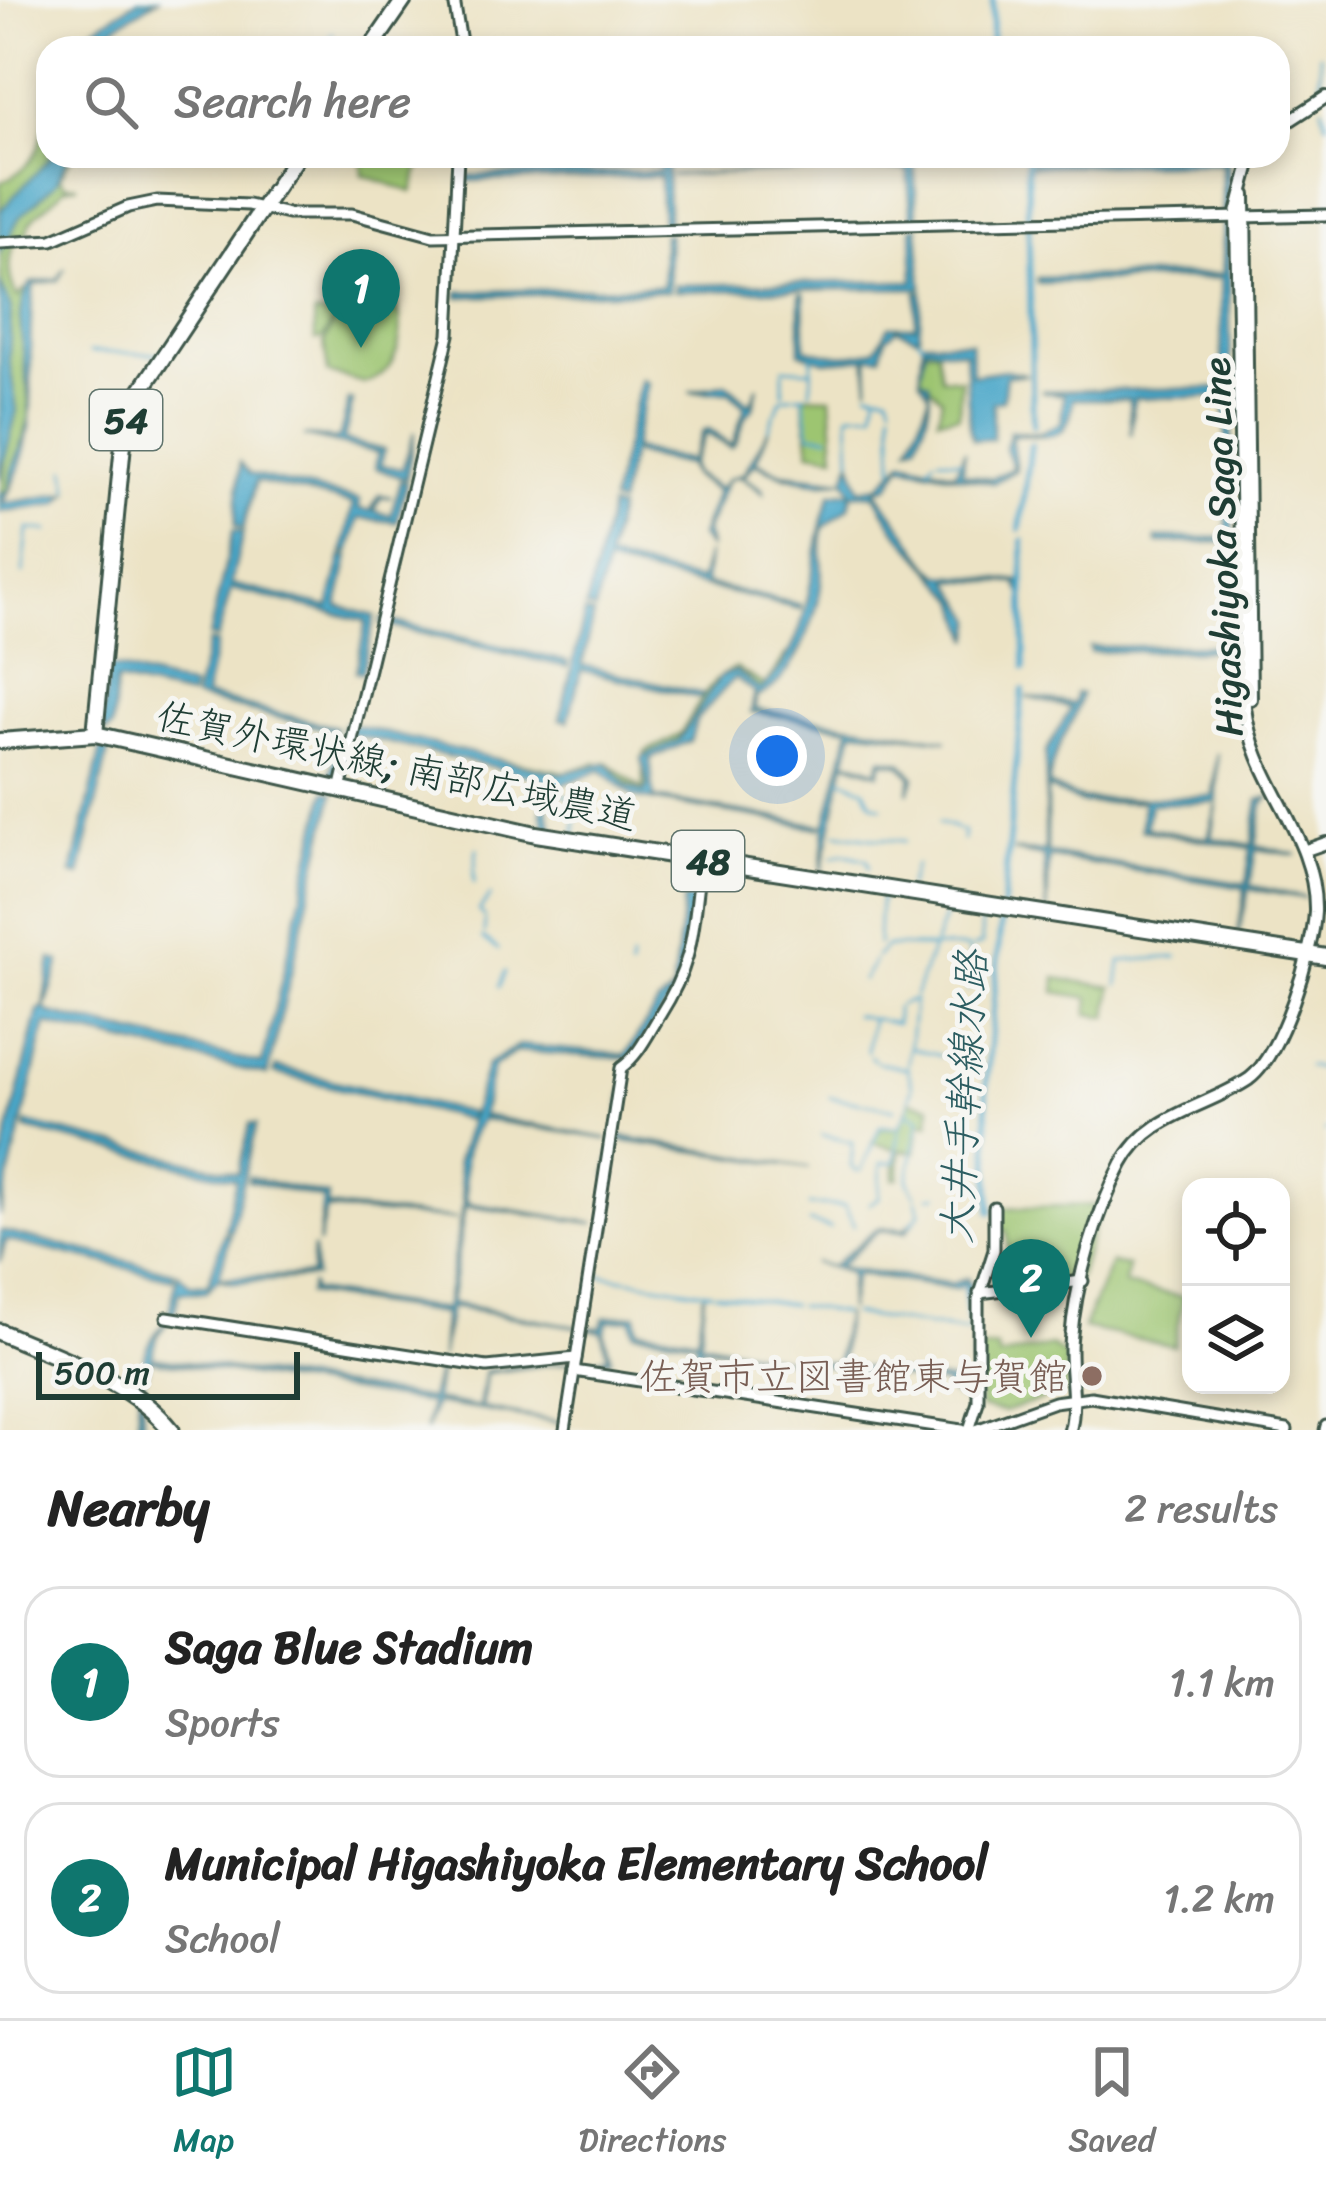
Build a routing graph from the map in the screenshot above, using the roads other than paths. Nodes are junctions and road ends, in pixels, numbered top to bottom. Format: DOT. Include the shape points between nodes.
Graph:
graph roads {
  1 [pos="404,0"];
  2 [pos="454,0"];
  3 [pos="379,36"];
  4 [pos="460,36"];
  5 [pos="1326,94"];
  6 [pos="1290,116"];
  7 [pos="289,168"];
  8 [pos="458,168"];
  9 [pos="1251,168"];
  10 [pos="262,208"];
  11 [pos="1326,215"];
  12 [pos="1233,217"];
  13 [pos="457,236"];
  14 [pos="0,243"];
  15 [pos="95,734"];
  16 [pos="0,741"];
  17 [pos="340,790"];
  18 [pos="1326,843"];
  19 [pos="1306,850"];
  20 [pos="702,860"];
  21 [pos="1306,955"];
  22 [pos="1326,958"];
  23 [pos="994,1208"];
  24 [pos="1083,1281"];
  25 [pos="980,1293"];
  26 [pos="167,1317"];
  27 [pos="0,1332"];
  28 [pos="576,1358"];
  29 [pos="574,1371"];
  30 [pos="1074,1398"];
  31 [pos="164,1426"];
  32 [pos="565,1430"];
  33 [pos="969,1430"];
  34 [pos="1070,1430"];
  35 [pos="1287,1430"];
  1 -- 3 [label="main road"];
  2 -- 4 [label="street"];
  5 -- 6 [label="main road"];
  7 -- 10 [label="main road, 54"];
  8 -- 13 [label="street"];
  9 -- 12 [label="main road, Higashiyoka Saga Line"];
  10 -- 13 [label="street" via="352,214 426,236"];
  10 -- 14 [label="street" via="147,202 76,233"];
  10 -- 15 [label="main road, 54" via="127,413"];
  11 -- 12 [label="street"];
  12 -- 13 [label="street"];
  12 -- 19 [label="main road, Higashiyoka Saga Line" via="1246,723"];
  13 -- 17 [label="street" via="448,342"];
  15 -- 16 [label="main road, 48"];
  15 -- 17 [label="main road, 佐賀外環状線; 南部広域農道 / 48"];
  17 -- 20 [label="main road, 佐賀外環状線; 南部広域農道 / 48"];
  18 -- 19 [label="main road"];
  19 -- 21 [label="main road" via="1315,916"];
  20 -- 21 [label="main road, 佐賀外環状線; 南部広域農道 / 48"];
  20 -- 28 [label="street" via="686,972 621,1068"];
  21 -- 22 [label="main road, 佐賀外環状線; 南部広域農道 / 48"];
  21 -- 24 [label="main road" via="1277,1041 1256,1073 1133,1147"];
  23 -- 25 [label="street" via="994,1250"];
  24 -- 25 [label="street"];
  24 -- 30 [label="main road" via="1071,1334"];
  25 -- 33 [label="street" via="978,1402"];
  26 -- 28 [label="street" via="487,1367"];
  27 -- 31 [label="highway" via="61,1356 141,1402"];
  28 -- 29 [label="street"];
  29 -- 32 [label="street"];
  29 -- 33 [label="street"];
  30 -- 33 [label="street"];
  30 -- 34 [label="main road"];
  30 -- 35 [label="street" via="1125,1399"];
}
